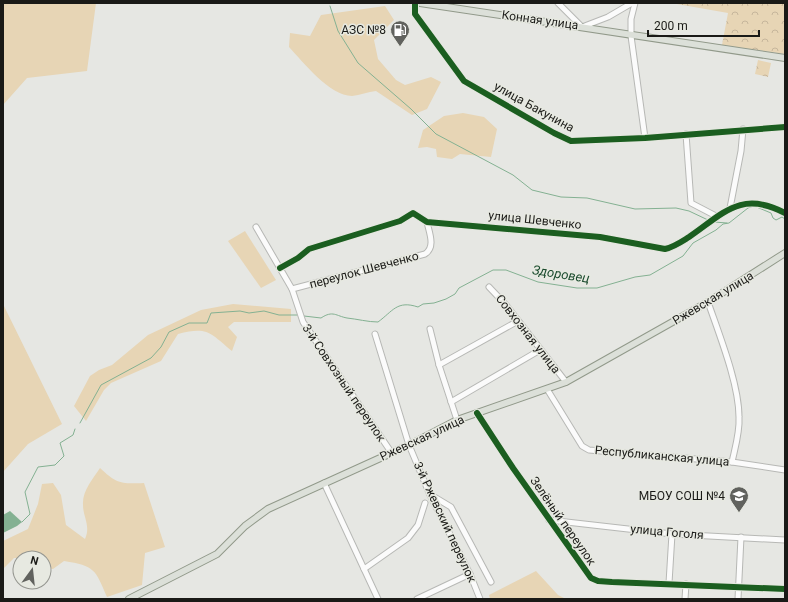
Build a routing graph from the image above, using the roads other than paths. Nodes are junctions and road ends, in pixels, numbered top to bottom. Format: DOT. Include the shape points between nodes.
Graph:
graph roads {
  1 [pos="416,3"];
  2 [pos="420,3"];
  3 [pos="558,3"];
  4 [pos="632,3"];
  5 [pos="635,3"];
  6 [pos="622,10"];
  7 [pos="631,19"];
  8 [pos="597,22"];
  9 [pos="582,27"];
  10 [pos="598,30"];
  11 [pos="631,36"];
  12 [pos="785,58"];
  13 [pos="785,126"];
  14 [pos="743,129"];
  15 [pos="686,134"];
  16 [pos="645,138"];
  17 [pos="730,208"];
  18 [pos="785,213"];
  19 [pos="716,216"];
  20 [pos="427,222"];
  21 [pos="256,227"];
  22 [pos="783,256"];
  23 [pos="280,268"];
  24 [pos="489,287"];
  25 [pos="292,288"];
  26 [pos="708,302"];
  27 [pos="518,322"];
  28 [pos="430,329"];
  29 [pos="375,334"];
  30 [pos="540,350"];
  31 [pos="439,365"];
  32 [pos="566,382"];
  33 [pos="547,388"];
  34 [pos="450,402"];
  35 [pos="477,413"];
  36 [pos="457,420"];
  37 [pos="409,445"];
  38 [pos="391,452"];
  39 [pos="732,462"];
  40 [pos="785,470"];
  41 [pos="324,483"];
  42 [pos="430,495"];
  43 [pos="425,503"];
  44 [pos="549,520"];
  45 [pos="672,534"];
  46 [pos="741,537"];
  47 [pos="785,540"];
  48 [pos="364,569"];
  49 [pos="470,574"];
  50 [pos="491,582"];
  51 [pos="670,584"];
  52 [pos="686,584"];
  53 [pos="739,587"];
  54 [pos="785,589"];
  55 [pos="129,599"];
  56 [pos="378,599"];
  57 [pos="417,599"];
  58 [pos="480,599"];
  59 [pos="685,599"];
  60 [pos="738,599"];
  1 -- 16 [label="street, улица Бакунина" via="415,14 464,81 571,141"];
  2 -- 9 [label="main road, Конная улица"];
  3 -- 9 [label="street"];
  4 -- 6 [label="street, Конная улица"];
  5 -- 7 [label="street"];
  6 -- 7 [label="street" via="628,12"];
  6 -- 8 [label="street, Конная улица"];
  7 -- 11 [label="street"];
  8 -- 9 [label="street, Конная улица"];
  8 -- 10 [label="street"];
  9 -- 10 [label="main road"];
  10 -- 11 [label="main road"];
  11 -- 12 [label="main road"];
  11 -- 16 [label="street"];
  13 -- 14 [label="street, улица Бакунина"];
  14 -- 15 [label="street, улица Бакунина"];
  14 -- 17 [label="street"];
  15 -- 16 [label="street, улица Бакунина"];
  15 -- 19 [label="street" via="691,203"];
  17 -- 18 [label="street, улица Шевченко" via="762,203"];
  17 -- 19 [label="street, улица Шевченко"];
  19 -- 20 [label="street, улица Шевченко" via="707,225 673,247 665,249 600,237"];
  20 -- 23 [label="street, улица Шевченко" via="413,213 400,221 309,249"];
  20 -- 25 [label="street, переулок Шевченко" via="432,241 426,254"];
  21 -- 23 [label="street, 3-й Совхозный переулок"];
  22 -- 26 [label="main road, Ржевская улица"];
  23 -- 25 [label="street, 3-й Совхозный переулок"];
  24 -- 27 [label="street, Совхозная улица"];
  25 -- 38 [label="street, 3-й Совхозный переулок" via="303,322"];
  26 -- 32 [label="main road, Ржевская улица"];
  26 -- 39 [label="street" via="725,351 739,406"];
  27 -- 30 [label="street, Совхозная улица"];
  27 -- 31 [label="street"];
  28 -- 31 [label="street"];
  29 -- 37 [label="street, 3-й Совхозный переулок"];
  30 -- 32 [label="street, Совхозная улица"];
  30 -- 34 [label="street"];
  31 -- 34 [label="street"];
  32 -- 33 [label="main road, Ржевская улица"];
  33 -- 35 [label="main road, Ржевская улица"];
  33 -- 39 [label="street, Республиканская улица" via="582,446 589,450"];
  34 -- 36 [label="street"];
  35 -- 36 [label="main road, Ржевская улица"];
  35 -- 44 [label="street, Зелёный переулок"];
  36 -- 37 [label="main road, Ржевская улица"];
  37 -- 38 [label="main road, Ржевская улица"];
  37 -- 42 [label="street, 3-й Ржевский переулок"];
  38 -- 41 [label="main road, Ржевская улица"];
  39 -- 40 [label="street, Республиканская улица"];
  41 -- 48 [label="street"];
  41 -- 55 [label="main road, Ржевская улица" via="268,508 245,526 217,554"];
  42 -- 49 [label="street, 3-й Ржевский переулок"];
  42 -- 50 [label="street" via="451,507"];
  43 -- 48 [label="street" via="418,525 408,538"];
  44 -- 45 [label="street, улица Гоголя"];
  44 -- 51 [label="street, Зелёный переулок" via="594,580"];
  45 -- 46 [label="street, улица Гоголя"];
  45 -- 51 [label="street"];
  46 -- 47 [label="street, улица Гоголя"];
  46 -- 53 [label="street"];
  48 -- 56 [label="street"];
  49 -- 57 [label="street"];
  49 -- 58 [label="street, 3-й Ржевский переулок"];
  51 -- 52 [label="street, Зелёный переулок"];
  52 -- 53 [label="street, Зелёный переулок"];
  52 -- 59 [label="street"];
  53 -- 54 [label="street, Зелёный переулок"];
  53 -- 60 [label="street"];
}
